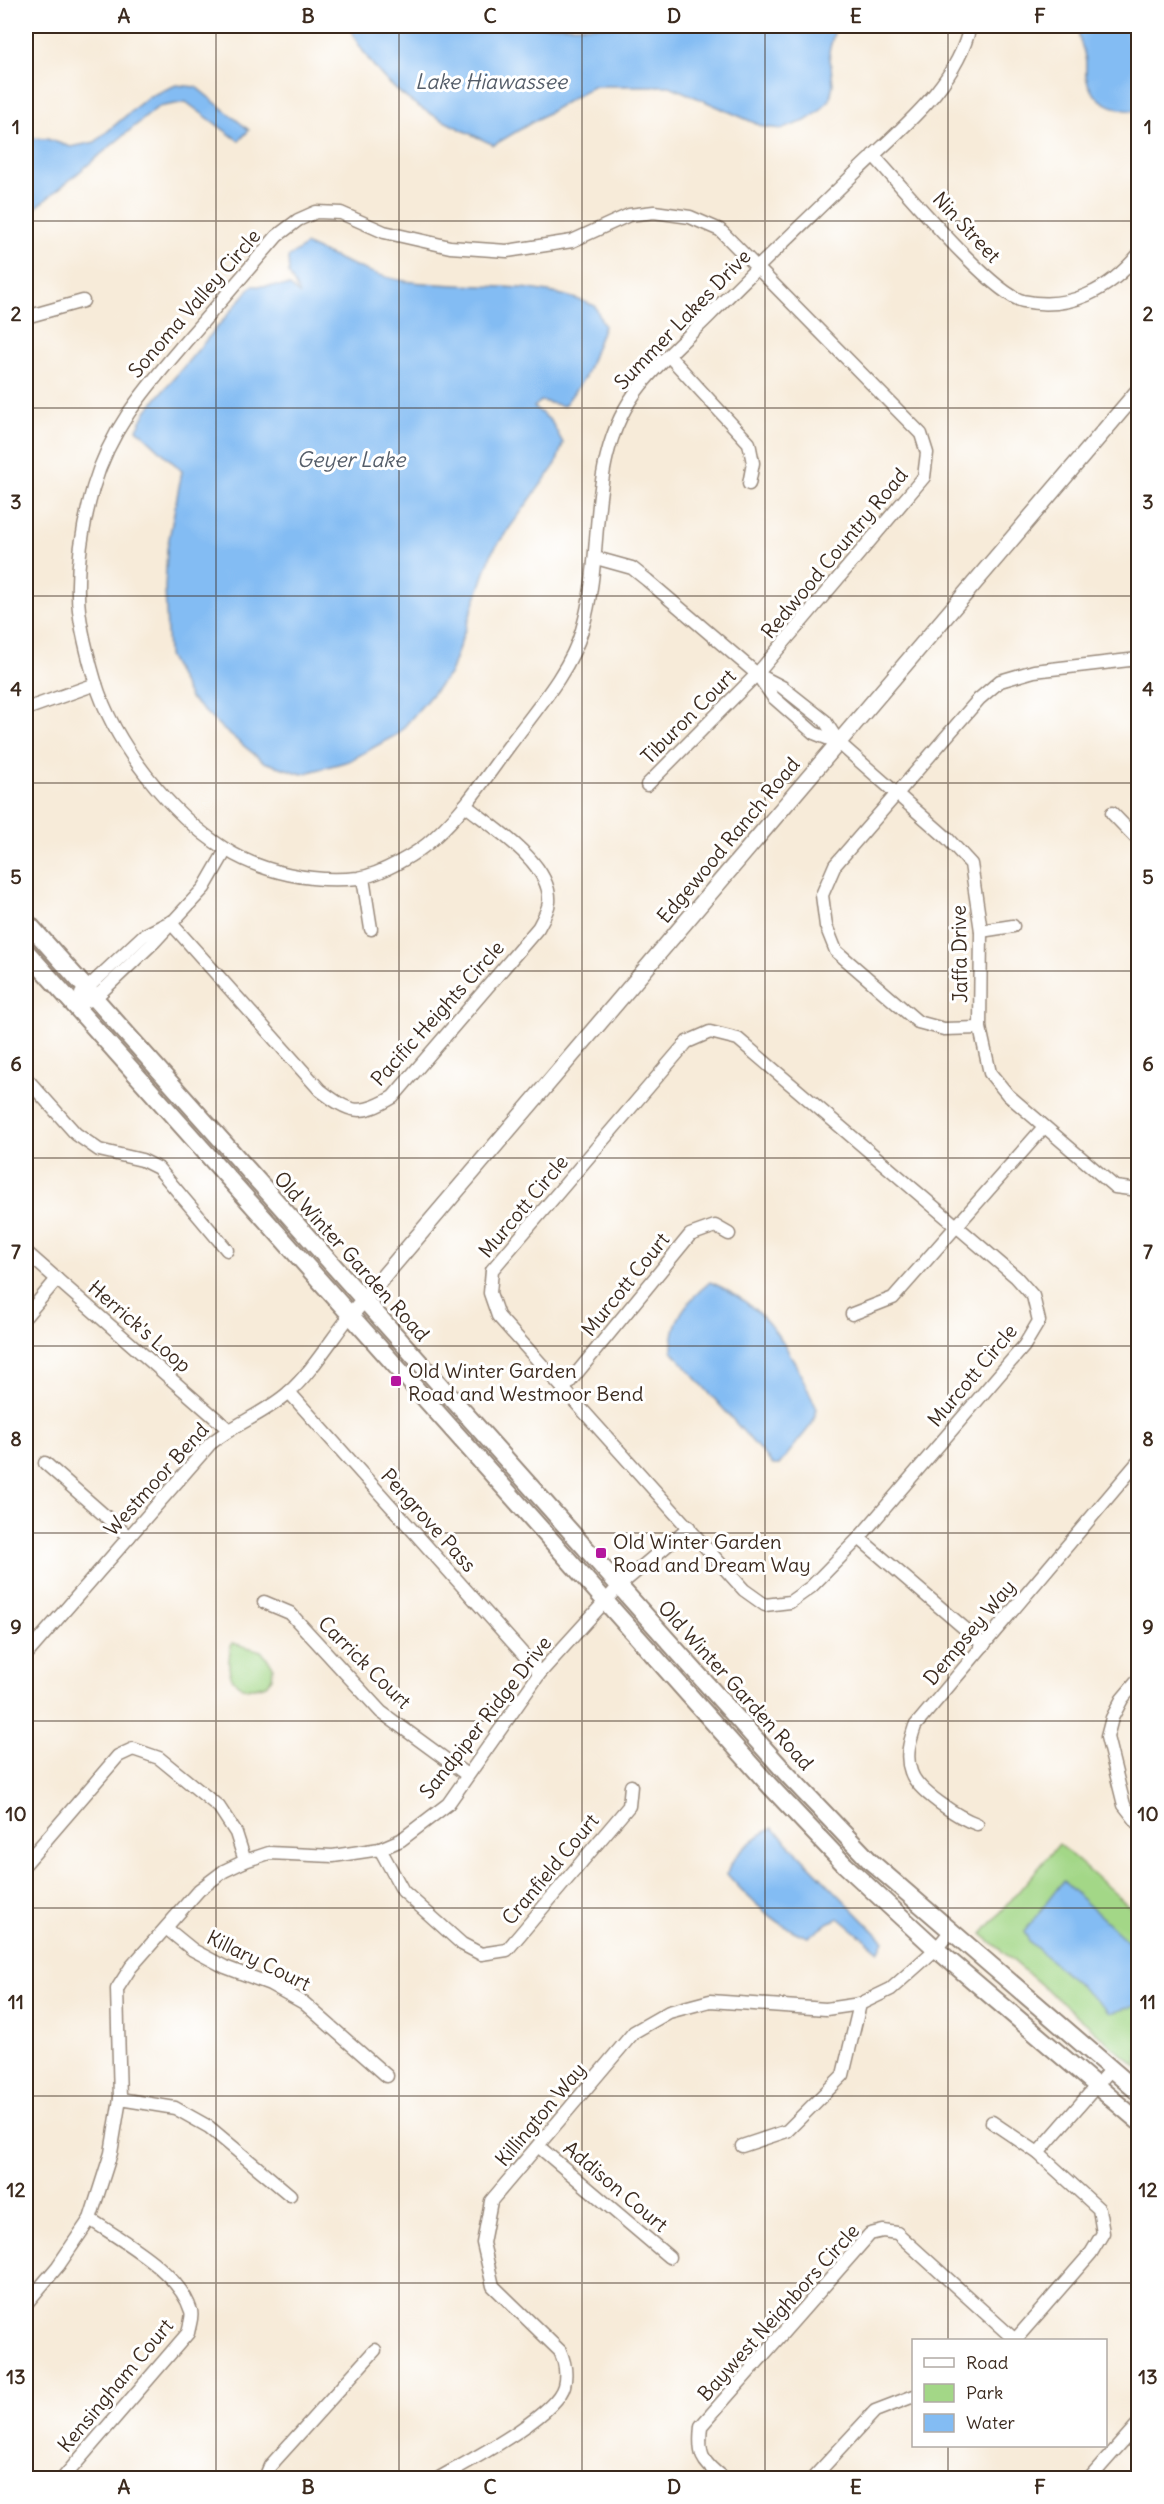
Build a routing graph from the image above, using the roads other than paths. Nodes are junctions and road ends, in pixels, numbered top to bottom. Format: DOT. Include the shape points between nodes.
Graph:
graph roads {
  1 [pos="970,26"];
  2 [pos="873,155"];
  3 [pos="1138,255"];
  4 [pos="758,267"];
  5 [pos="83,301"];
  6 [pos="26,317"];
  7 [pos="669,356"];
  8 [pos="1138,391"];
  9 [pos="748,484"];
  10 [pos="596,558"];
  11 [pos="1138,659"];
  12 [pos="757,674"];
  13 [pos="96,684"];
  14 [pos="26,709"];
  15 [pos="838,743"];
  16 [pos="647,785"];
  17 [pos="896,794"];
  18 [pos="465,805"];
  19 [pos="1112,813"];
  20 [pos="1138,840"];
  21 [pos="226,850"];
  22 [pos="363,878"];
  23 [pos="26,921"];
  24 [pos="170,922"];
  25 [pos="1013,926"];
  26 [pos="371,929"];
  27 [pos="981,931"];
  28 [pos="26,951"];
  29 [pos="90,994"];
  30 [pos="74,1005"];
  31 [pos="980,1029"];
  32 [pos="26,1078"];
  33 [pos="1044,1127"];
  34 [pos="1138,1190"];
  35 [pos="957,1226"];
  36 [pos="729,1234"];
  37 [pos="227,1250"];
  38 [pos="26,1252"];
  39 [pos="57,1279"];
  40 [pos="363,1301"];
  41 [pos="852,1314"];
  42 [pos="26,1316"];
  43 [pos="349,1317"];
  44 [pos="563,1390"];
  45 [pos="289,1392"];
  46 [pos="228,1429"];
  47 [pos="1138,1462"];
  48 [pos="45,1463"];
  49 [pos="689,1527"];
  50 [pos="129,1537"];
  51 [pos="859,1538"];
  52 [pos="619,1586"];
  53 [pos="604,1600"];
  54 [pos="264,1602"];
  55 [pos="984,1645"];
  56 [pos="26,1655"];
  57 [pos="540,1673"];
  58 [pos="1138,1680"];
  59 [pos="467,1775"];
  60 [pos="631,1786"];
  61 [pos="1138,1823"];
  62 [pos="977,1824"];
  63 [pos="380,1849"];
  64 [pos="245,1860"];
  65 [pos="26,1863"];
  66 [pos="166,1928"];
  67 [pos="950,1932"];
  68 [pos="936,1949"];
  69 [pos="860,2004"];
  70 [pos="1111,2069"];
  71 [pos="387,2076"];
  72 [pos="1097,2085"];
  73 [pos="1138,2092"];
  74 [pos="120,2099"];
  75 [pos="992,2121"];
  76 [pos="1138,2121"];
  77 [pos="538,2146"];
  78 [pos="742,2146"];
  79 [pos="1038,2153"];
  80 [pos="290,2194"];
  81 [pos="90,2218"];
  82 [pos="669,2257"];
  83 [pos="26,2304"];
  84 [pos="1014,2339"];
  85 [pos="1016,2339"];
  86 [pos="375,2350"];
  87 [pos="912,2397"];
  88 [pos="1138,2424"];
  89 [pos="64,2477"];
  90 [pos="265,2478"];
  91 [pos="439,2478"];
  92 [pos="723,2478"];
  93 [pos="813,2478"];
  94 [pos="1090,2478"];
  1 -- 2 [label="street, Summer Lakes Drive" via="967,41 931,99"];
  2 -- 3 [label="street, Nin Street" via="986,277 1021,300 1062,303 1098,291"];
  2 -- 4 [label="street, Summer Lakes Drive"];
  4 -- 7 [label="street, Summer Lakes Drive"];
  4 -- 12 [label="street, Redwood Country Road" via="921,434 927,453 924,477"];
  4 -- 13 [label="street, Sonoma Valley Circle" via="720,230 690,217 654,212 629,215 572,241 507,250 450,247 384,232 341,213 316,212 298,220 277,236 131,406 104,455 82,542 78,597"];
  5 -- 6 [label="street"];
  7 -- 9 [label="street" via="749,443 753,463"];
  7 -- 10 [label="street, Summer Lakes Drive" via="625,406 613,433 602,469"];
  8 -- 15 [label="street, Edgewood Ranch Road"];
  10 -- 12 [label="street, Jaffa Drive" via="632,568"];
  10 -- 18 [label="street, Summer Lakes Drive" via="582,633 554,685"];
  11 -- 17 [label="street" via="1034,671 1000,681 979,699"];
  12 -- 15 [label="street, Jaffa Drive" via="782,687 825,722"];
  12 -- 16 [label="street, Tiburon Court"];
  13 -- 14 [label="street"];
  13 -- 21 [label="street, Sonoma Valley Circle" via="122,742 157,787"];
  15 -- 17 [label="street, Jaffa Drive"];
  15 -- 40 [label="street, Edgewood Ranch Road"];
  17 -- 27 [label="street, Jaffa Drive" via="971,864"];
  17 -- 31 [label="street" via="835,865 822,895 826,926 836,951 918,1022 944,1029"];
  18 -- 22 [label="street, Summer Lakes Drive" via="413,855"];
  18 -- 24 [label="street, Pacific Heights Circle" via="535,863 546,882 547,911 538,928 393,1097 371,1110 343,1108 320,1090"];
  19 -- 20 [label="street"];
  21 -- 22 [label="street, Summer Lakes Drive" via="274,871 313,878"];
  21 -- 24 [label="street" via="204,888"];
  22 -- 26 [label="street"];
  23 -- 29 [label="main road, Old Winter Garden Road"];
  24 -- 29 [label="street" via="143,936"];
  25 -- 27 [label="street"];
  27 -- 31 [label="street, Jaffa Drive"];
  28 -- 30 [label="main road, Old Winter Garden Road"];
  29 -- 30 [label="street"];
  29 -- 40 [label="main road, Old Winter Garden Road"];
  30 -- 43 [label="main road, Old Winter Garden Road"];
  31 -- 33 [label="street, Jaffa Drive" via="990,1073"];
  32 -- 37 [label="street" via="76,1134 99,1150 158,1168"];
  33 -- 34 [label="street, Jaffa Drive" via="1115,1186"];
  33 -- 35 [label="street"];
  35 -- 41 [label="street" via="893,1298"];
  35 -- 44 [label="street, Murcott Circle" via="738,1039 710,1032 687,1042 492,1270 490,1293 498,1316"];
  35 -- 51 [label="street, Murcott Circle" via="1034,1296 1039,1321 1024,1346"];
  36 -- 44 [label="street, Murcott Court" via="715,1226 690,1235"];
  38 -- 39 [label="street, Herrick's Loop"];
  39 -- 42 [label="street"];
  39 -- 46 [label="street, Herrick's Loop"];
  40 -- 43 [label="street, Edgewood Ranch Road"];
  40 -- 52 [label="main road, Old Winter Garden Road"];
  43 -- 45 [label="street, Westmoor Bend"];
  43 -- 53 [label="main road, Old Winter Garden Road"];
  44 -- 49 [label="street, Murcott Circle"];
  45 -- 46 [label="street, Westmoor Bend" via="262,1413"];
  45 -- 57 [label="street, Pengrove Pass"];
  46 -- 50 [label="street, Westmoor Bend" via="210,1444"];
  47 -- 55 [label="street, Dempsey Way"];
  48 -- 50 [label="street"];
  49 -- 51 [label="street, Murcott Circle" via="744,1590 765,1605 790,1602 812,1587"];
  49 -- 52 [label="street, Sandpiper Ridge Drive"];
  50 -- 56 [label="street, Westmoor Bend"];
  51 -- 55 [label="street"];
  52 -- 53 [label="street, Sandpiper Ridge Drive"];
  52 -- 67 [label="main road, Old Winter Garden Road" via="870,1861"];
  53 -- 57 [label="street, Sandpiper Ridge Drive"];
  53 -- 68 [label="main road, Old Winter Garden Road" via="792,1810"];
  54 -- 59 [label="street, Carrick Court" via="290,1613 381,1712"];
  55 -- 62 [label="street, Dempsey Way" via="915,1726 908,1746 911,1773 938,1802 960,1818"];
  57 -- 59 [label="street, Sandpiper Ridge Drive"];
  58 -- 61 [label="street" via="1122,1699 1107,1737 1124,1805"];
  59 -- 63 [label="street, Sandpiper Ridge Drive" via="448,1804 401,1840"];
  60 -- 63 [label="street, Cranfield Court" via="629,1806 507,1950 481,1954 462,1944 403,1891"];
  63 -- 64 [label="street, Sandpiper Ridge Drive" via="333,1856 269,1853"];
  64 -- 65 [label="street" via="236,1833 219,1806 159,1758 133,1749 118,1756"];
  64 -- 66 [label="street, Sandpiper Ridge Drive" via="199,1890"];
  66 -- 71 [label="street, Killary Court" via="193,1950 304,2003"];
  66 -- 74 [label="street, Sandpiper Ridge Drive" via="117,1989"];
  67 -- 68 [label="street, Killington Way"];
  67 -- 70 [label="main road, Old Winter Garden Road"];
  68 -- 69 [label="street, Killington Way" via="891,1989"];
  68 -- 72 [label="main road, Old Winter Garden Road"];
  69 -- 77 [label="street, Killington Way" via="826,2008 710,2001 669,2012 634,2032"];
  69 -- 78 [label="street" via="843,2075 787,2131"];
  70 -- 72 [label="street"];
  70 -- 73 [label="main road, Old Winter Garden Road"];
  72 -- 76 [label="main road, Old Winter Garden Road"];
  72 -- 79 [label="street"];
  74 -- 80 [label="street" via="175,2109 209,2127"];
  74 -- 81 [label="street, Sandpiper Ridge Drive" via="111,2153"];
  75 -- 79 [label="street"];
  77 -- 82 [label="street, Addison Court"];
  77 -- 91 [label="street, Killington Way" via="491,2201 483,2255 493,2286 560,2350 566,2363 564,2388 535,2421"];
  79 -- 85 [label="street" via="1099,2209 1103,2233 1091,2253"];
  81 -- 83 [label="street, Sandpiper Ridge Drive"];
  81 -- 89 [label="street, Kensingham Court" via="150,2261 181,2289 192,2313 188,2333"];
  84 -- 92 [label="street, Baywest Neighbors Circle" via="897,2233 870,2234 701,2427 698,2450 708,2466"];
  86 -- 90 [label="street" via="270,2466"];
  87 -- 93 [label="street" via="875,2411"];
  88 -- 94 [label="street"];
}
